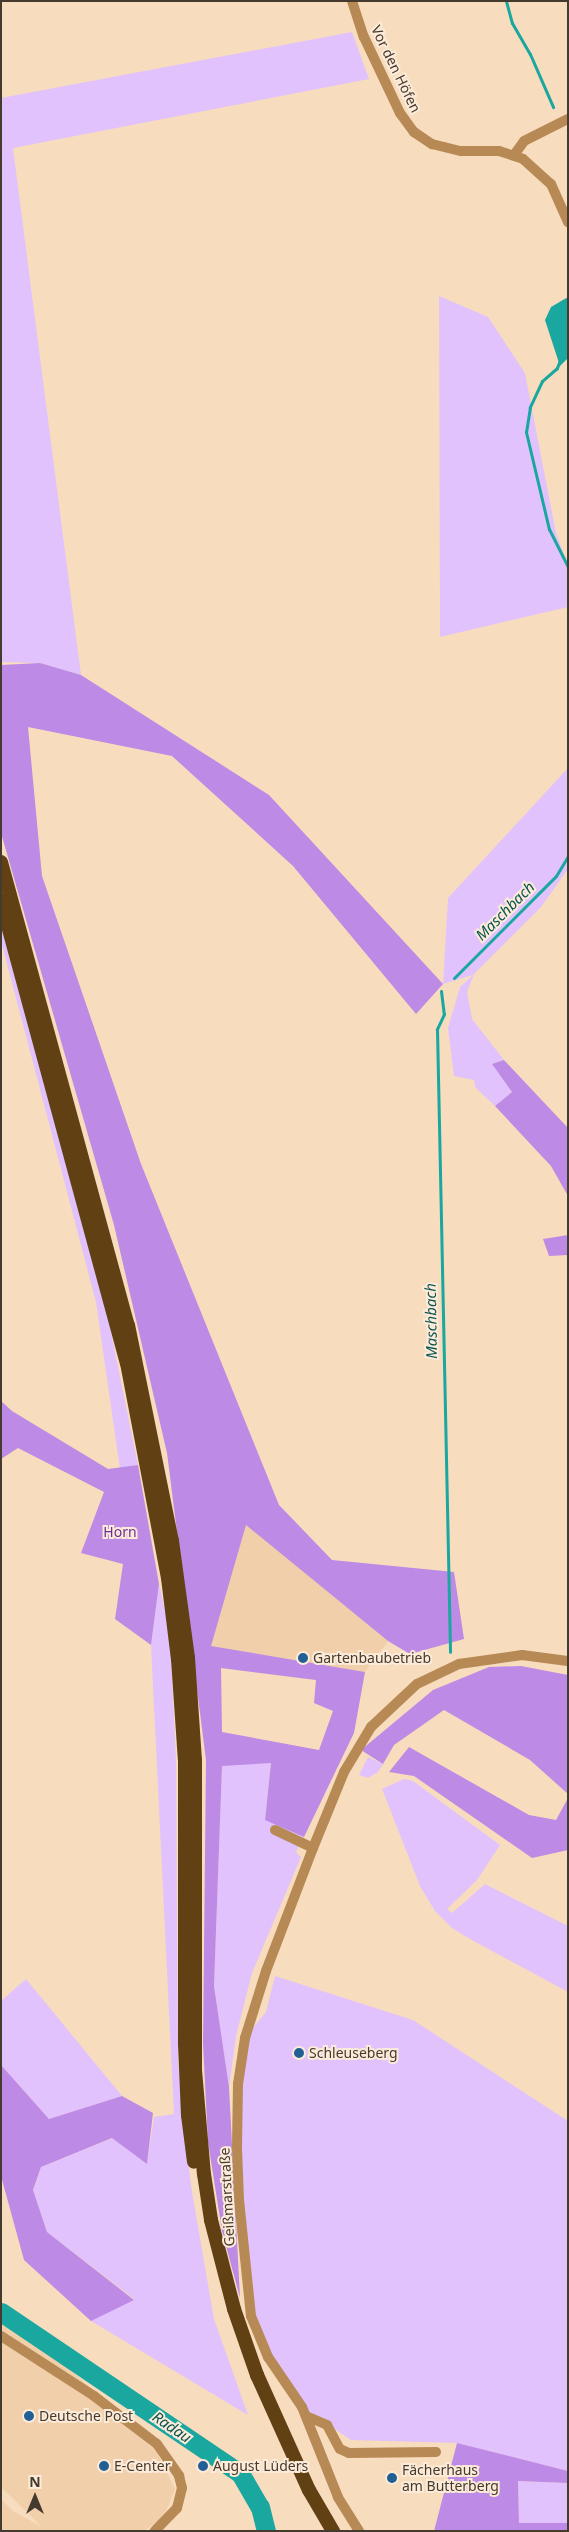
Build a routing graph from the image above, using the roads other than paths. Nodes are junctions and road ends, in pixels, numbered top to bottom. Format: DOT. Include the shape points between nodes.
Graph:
graph roads {
  1 [pos="352,1"];
  2 [pos="568,120"];
  3 [pos="514,155"];
  4 [pos="568,222"];
  5 [pos="1,862"];
  6 [pos="1,900"];
  7 [pos="568,1661"];
  8 [pos="190,1761"];
  9 [pos="275,1830"];
  10 [pos="313,1848"];
  11 [pos="1,2336"];
  12 [pos="306,2416"];
  13 [pos="436,2452"];
  14 [pos="155,2531"];
  15 [pos="333,2531"];
  16 [pos="358,2531"];
  1 -- 3 [label="street, Vor den Höfen" via="364,37 400,113 414,132 432,144 460,152 484,150"];
  2 -- 3 [label="street" via="524,141"];
  3 -- 4 [label="street" via="537,168 551,184"];
  5 -- 8 [label="highway" via="109,1250 142,1387 182,1604"];
  6 -- 8 [label="highway" via="84,1199 138,1415 168,1578"];
  7 -- 10 [label="street, Geißmarstraße" via="522,1655 482,1659 460,1664 417,1684 371,1727 344,1772"];
  8 -- 15 [label="highway" via="195,2070 204,2174 225,2278 254,2376 294,2475 309,2490"];
  9 -- 10 [label="street"];
  10 -- 12 [label="street, Geißmarstraße" via="266,1971 245,2038 238,2084 237,2147 251,2316 268,2357"];
  11 -- 14 [label="street" via="94,2396 156,2444 179,2476 182,2488 177,2508"];
  12 -- 13 [label="street" via="327,2425 340,2448 349,2453"];
  12 -- 16 [label="street, Geißmarstraße" via="338,2497"];
}
